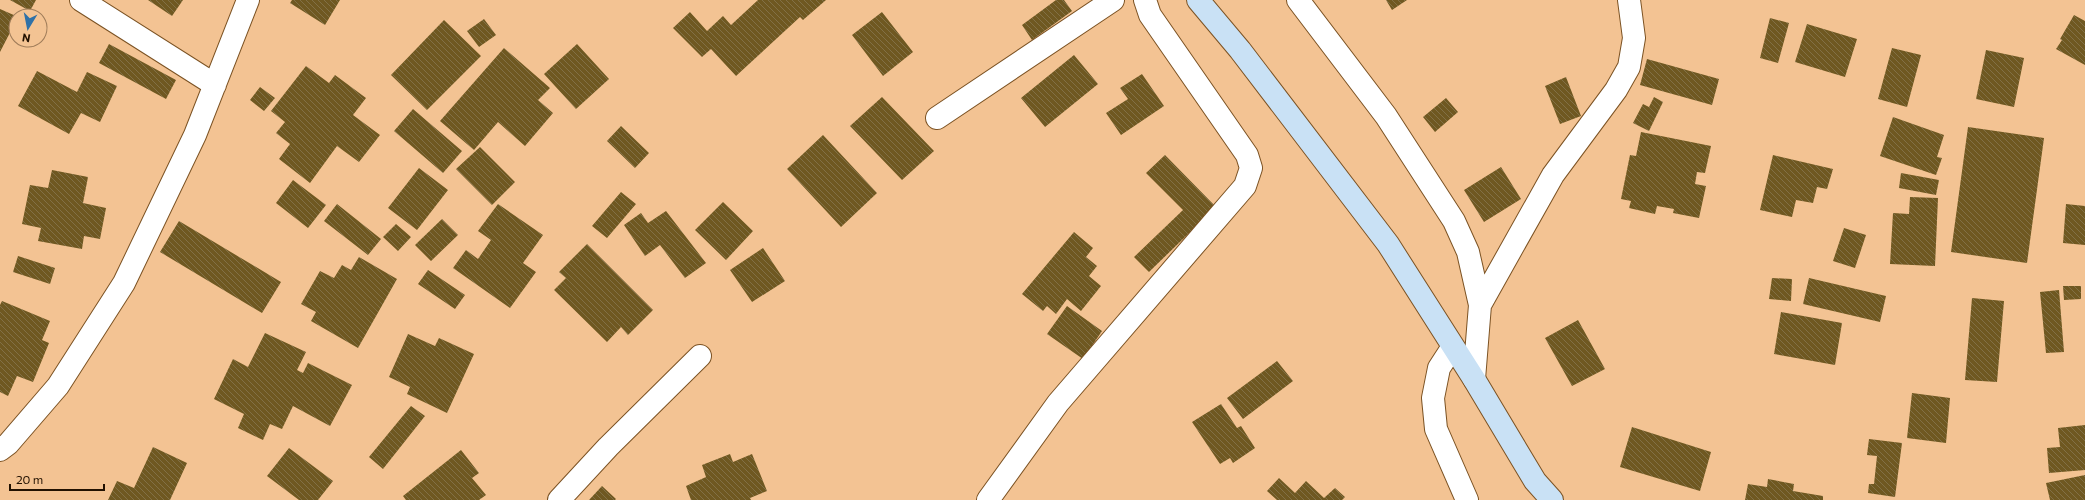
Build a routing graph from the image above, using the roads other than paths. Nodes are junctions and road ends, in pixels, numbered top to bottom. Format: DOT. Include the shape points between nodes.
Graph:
graph roads {
  1 [pos="81,0"];
  2 [pos="248,0"];
  3 [pos="1114,0"];
  4 [pos="1145,0"];
  5 [pos="1198,0"];
  6 [pos="1298,0"];
  7 [pos="1629,0"];
  8 [pos="215,85"];
  9 [pos="937,118"];
  10 [pos="1480,305"];
  11 [pos="1452,348"];
  12 [pos="700,356"];
  13 [pos="1474,380"];
  14 [pos="0,450"];
  15 [pos="559,500"];
  16 [pos="988,500"];
  17 [pos="1467,500"];
  18 [pos="1552,500"];
  1 -- 8 [label="street"];
  2 -- 8 [label="street"];
  3 -- 9 [label="street"];
  4 -- 16 [label="street" via="1150,15 1247,155 1251,168 1245,186 1058,403"];
  5 -- 11 [label="street" via="1240,50 1388,244"];
  6 -- 10 [label="street" via="1386,116 1454,221 1468,252"];
  7 -- 10 [label="street" via="1634,38 1629,67 1616,90 1552,175"];
  8 -- 14 [label="street" via="124,283 58,386"];
  10 -- 13 [label="street"];
  11 -- 13 [label="street"];
  11 -- 17 [label="street" via="1439,368 1433,398 1436,429"];
  12 -- 15 [label="street" via="608,447"];
  13 -- 18 [label="street" via="1535,481"];
}
